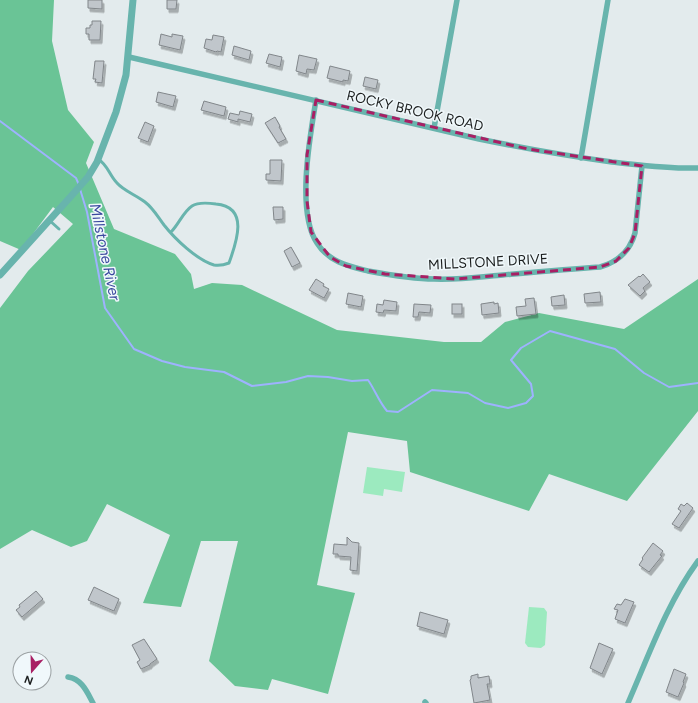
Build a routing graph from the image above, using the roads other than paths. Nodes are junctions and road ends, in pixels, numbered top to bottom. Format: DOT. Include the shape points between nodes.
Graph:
graph roads {
  1 [pos="133,0"];
  2 [pos="457,0"];
  3 [pos="608,0"];
  4 [pos="129,57"];
  5 [pos="316,100"];
  6 [pos="434,128"];
  7 [pos="581,158"];
  8 [pos="98,159"];
  9 [pos="642,166"];
  10 [pos="698,168"];
  11 [pos="49,220"];
  12 [pos="59,229"];
  13 [pos="171,232"];
  14 [pos="0,275"];
  15 [pos="698,561"];
  16 [pos="68,677"];
  17 [pos="93,703"];
  18 [pos="628,703"];
  1 -- 4 [label="street"];
  2 -- 6 [label="street"];
  3 -- 7 [label="street"];
  4 -- 5 [label="street, ROCKY BROOK ROAD"];
  4 -- 8 [label="street" via="120,99"];
  5 -- 6 [label="street, ROCKY BROOK ROAD"];
  5 -- 9 [label="street, MILLSTONE DRIVE" via="306,178 311,232 322,250 338,262 385,274 411,278 456,279 608,265 624,254 633,241"];
  6 -- 7 [label="street, ROCKY BROOK ROAD"];
  7 -- 9 [label="street, ROCKY BROOK ROAD"];
  8 -- 11 [label="street" via="88,176"];
  8 -- 13 [label="lane" via="118,185 145,202"];
  9 -- 10 [label="street, ROCKY BROOK ROAD"];
  11 -- 12 [label="lane"];
  11 -- 14 [label="street"];
  13 -- 13 [label="lane" via="182,245 198,256 215,265 223,265 229,263 235,246 238,222 232,208 204,203 192,205"];
  15 -- 18 [label="street" via="668,611"];
  16 -- 17 [label="street" via="82,683"];
}
